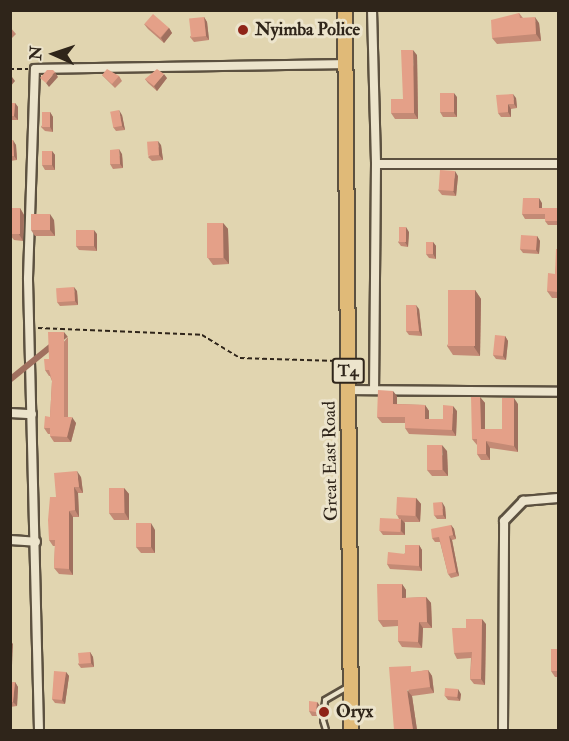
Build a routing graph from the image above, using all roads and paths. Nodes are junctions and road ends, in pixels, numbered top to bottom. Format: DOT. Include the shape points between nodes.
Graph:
graph roads {
  1 [pos="345,10"];
  2 [pos="372,10"];
  3 [pos="345,64"];
  4 [pos="10,69"];
  5 [pos="35,69"];
  6 [pos="376,164"];
  7 [pos="558,164"];
  8 [pos="29,327"];
  9 [pos="348,362"];
  10 [pos="348,390"];
  11 [pos="374,390"];
  12 [pos="558,392"];
  13 [pos="10,413"];
  14 [pos="32,414"];
  15 [pos="558,498"];
  16 [pos="10,540"];
  17 [pos="36,542"];
  18 [pos="351,686"];
  19 [pos="39,730"];
  20 [pos="326,730"];
  21 [pos="351,730"];
  22 [pos="503,730"];
  1 -- 3 [label="highway, Great East Road / T4"];
  2 -- 6 [label="street"];
  3 -- 5 [label="street"];
  3 -- 9 [label="highway, Great East Road / T4"];
  4 -- 5 [label="path"];
  5 -- 8 [label="street"];
  6 -- 7 [label="street"];
  6 -- 11 [label="street"];
  8 -- 9 [label="path" via="202,335 240,358"];
  8 -- 14 [label="street"];
  9 -- 10 [label="highway, Great East Road / T4"];
  10 -- 11 [label="street"];
  10 -- 18 [label="highway, Great East Road / T4"];
  11 -- 12 [label="street"];
  13 -- 14 [label="street"];
  14 -- 17 [label="street"];
  15 -- 22 [label="street" via="523,501 504,521"];
  16 -- 17 [label="street"];
  17 -- 19 [label="street"];
  18 -- 20 [label="lane" via="325,700 322,717"];
  18 -- 21 [label="highway, Great East Road / T4"];
}
